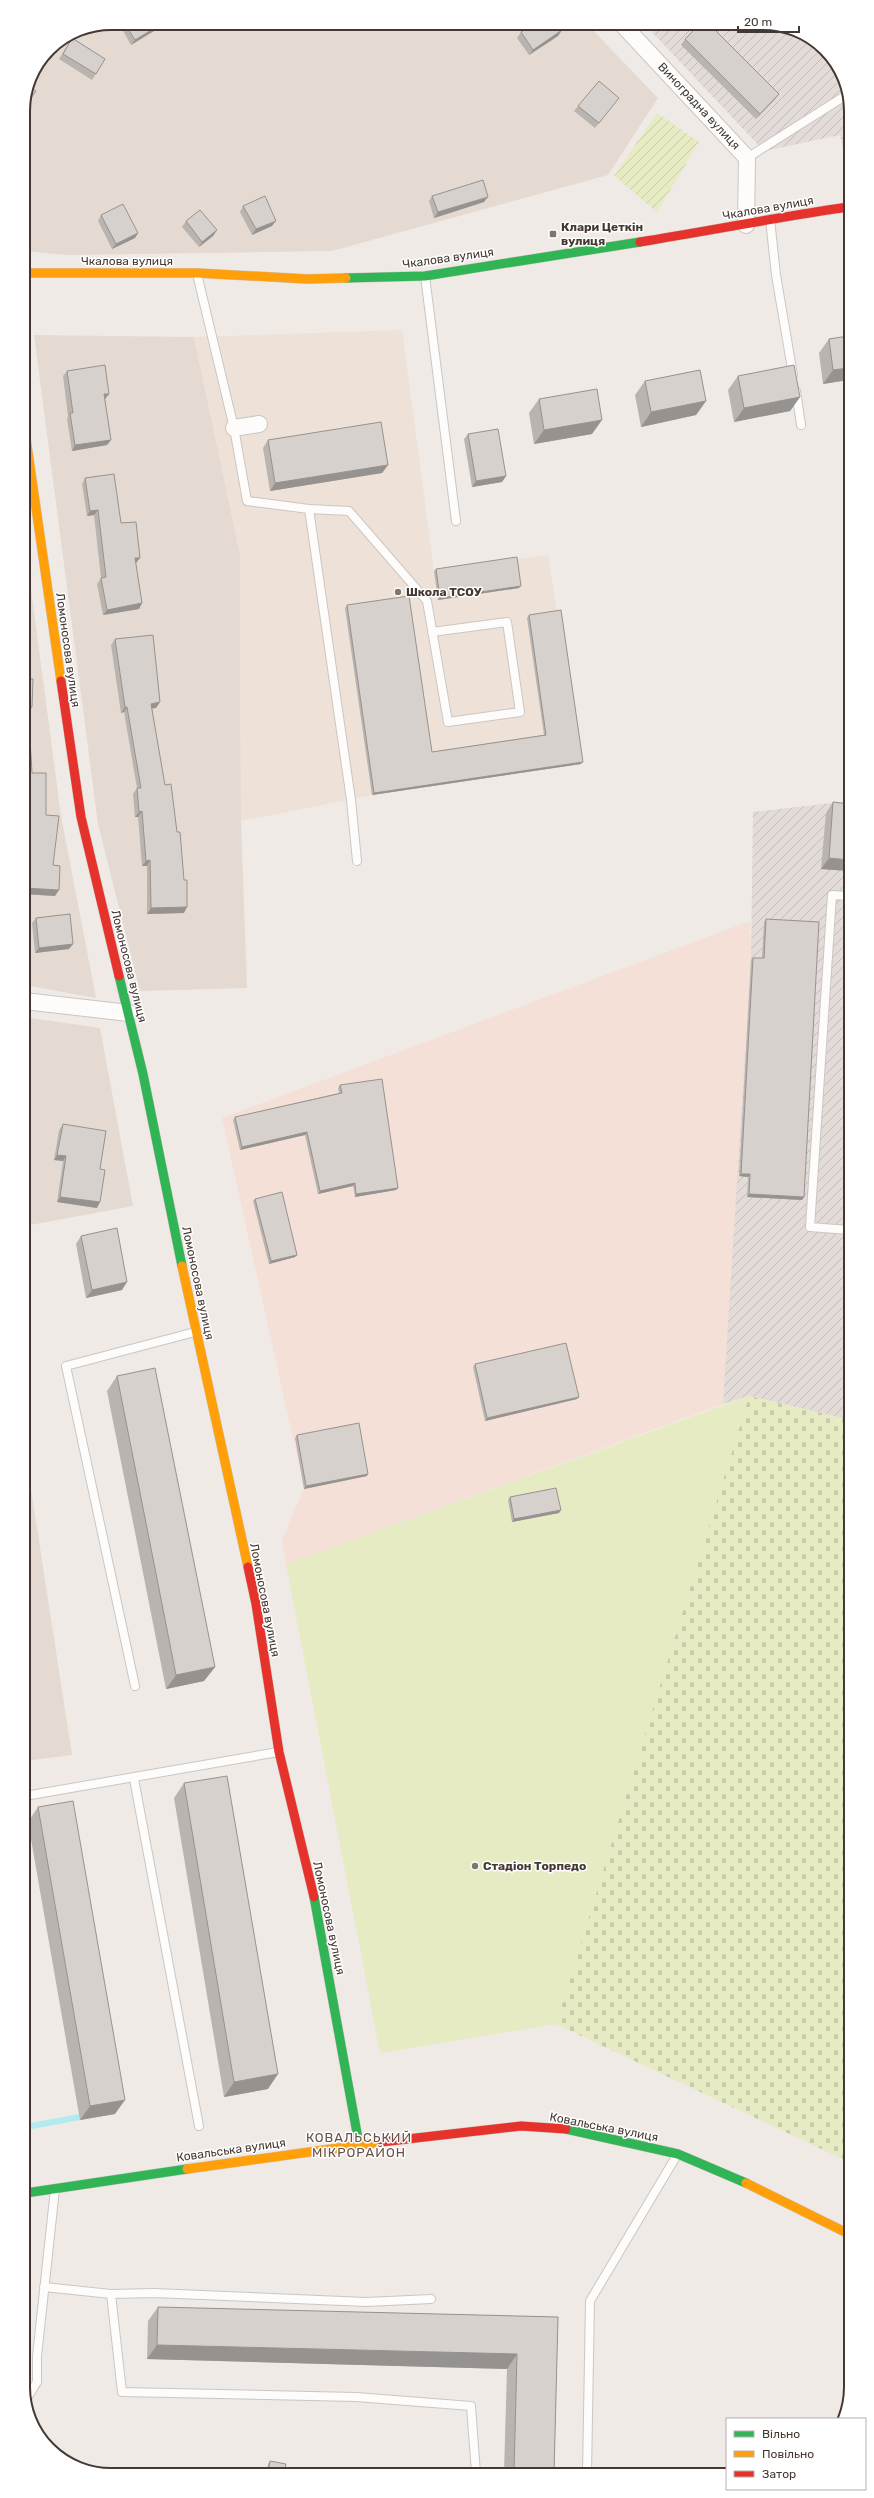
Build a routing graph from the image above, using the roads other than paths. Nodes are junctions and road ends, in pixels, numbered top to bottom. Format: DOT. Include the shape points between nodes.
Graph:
graph roads {
  1 [pos="628,30"];
  2 [pos="842,98"];
  3 [pos="747,158"];
  4 [pos="844,208"];
  5 [pos="770,218"];
  6 [pos="746,225"];
  7 [pos="30,273"];
  8 [pos="197,273"];
  9 [pos="424,276"];
  10 [pos="259,424"];
  11 [pos="802,425"];
  12 [pos="234,428"];
  13 [pos="30,467"];
  14 [pos="308,508"];
  15 [pos="456,521"];
  16 [pos="432,632"];
  17 [pos="357,861"];
  18 [pos="844,896"];
  19 [pos="30,1002"];
  20 [pos="129,1013"];
  21 [pos="844,1230"];
  22 [pos="196,1332"];
  23 [pos="135,1686"];
  24 [pos="279,1752"];
  25 [pos="134,1779"];
  26 [pos="30,1795"];
  27 [pos="199,2126"];
  28 [pos="359,2144"];
  29 [pos="678,2154"];
  30 [pos="55,2188"];
  31 [pos="30,2191"];
  32 [pos="844,2232"];
  33 [pos="44,2287"];
  34 [pos="112,2294"];
  35 [pos="431,2299"];
  36 [pos="31,2393"];
  37 [pos="476,2468"];
  38 [pos="587,2468"];
  1 -- 3 [label="street, Виноградна вулиця"];
  2 -- 3 [label="lane"];
  3 -- 6 [label="street, Виноградна вулиця"];
  4 -- 5 [label="street, Чкалова вулиця"];
  5 -- 6 [label="street, Чкалова вулиця"];
  5 -- 11 [label="lane" via="776,275"];
  6 -- 9 [label="street, Чкалова вулиця"];
  7 -- 8 [label="street, Чкалова вулиця"];
  8 -- 9 [label="street, Чкалова вулиця" via="307,279"];
  8 -- 12 [label="lane"];
  9 -- 15 [label="lane"];
  10 -- 12 [label="street"];
  12 -- 14 [label="lane" via="247,502"];
  13 -- 20 [label="street, Ломоносова вулиця" via="80,817"];
  14 -- 16 [label="lane" via="349,511 427,601"];
  14 -- 17 [label="lane" via="351,800"];
  16 -- 16 [label="lane" via="448,722 520,712 506,622"];
  18 -- 21 [label="lane" via="832,895 810,1227"];
  19 -- 20 [label="street"];
  20 -- 22 [label="street, Ломоносова вулиця"];
  22 -- 23 [label="lane" via="66,1366"];
  22 -- 24 [label="street, Ломоносова вулиця" via="256,1604"];
  24 -- 25 [label="lane"];
  24 -- 28 [label="street, Ломоносова вулиця" via="318,1913"];
  25 -- 26 [label="lane"];
  25 -- 27 [label="lane"];
  28 -- 29 [label="street, Ковальська вулиця" via="521,2126 556,2127"];
  28 -- 30 [label="street, Ковальська вулиця"];
  29 -- 32 [label="street, Ковальська вулиця" via="728,2174"];
  29 -- 38 [label="lane" via="590,2301"];
  30 -- 31 [label="street, Ковальська вулиця"];
  30 -- 33 [label="lane"];
  33 -- 34 [label="lane"];
  33 -- 36 [label="lane" via="37,2382"];
  34 -- 35 [label="lane" via="154,2293 366,2302"];
  34 -- 37 [label="lane" via="122,2392 356,2396 472,2406"];
}
